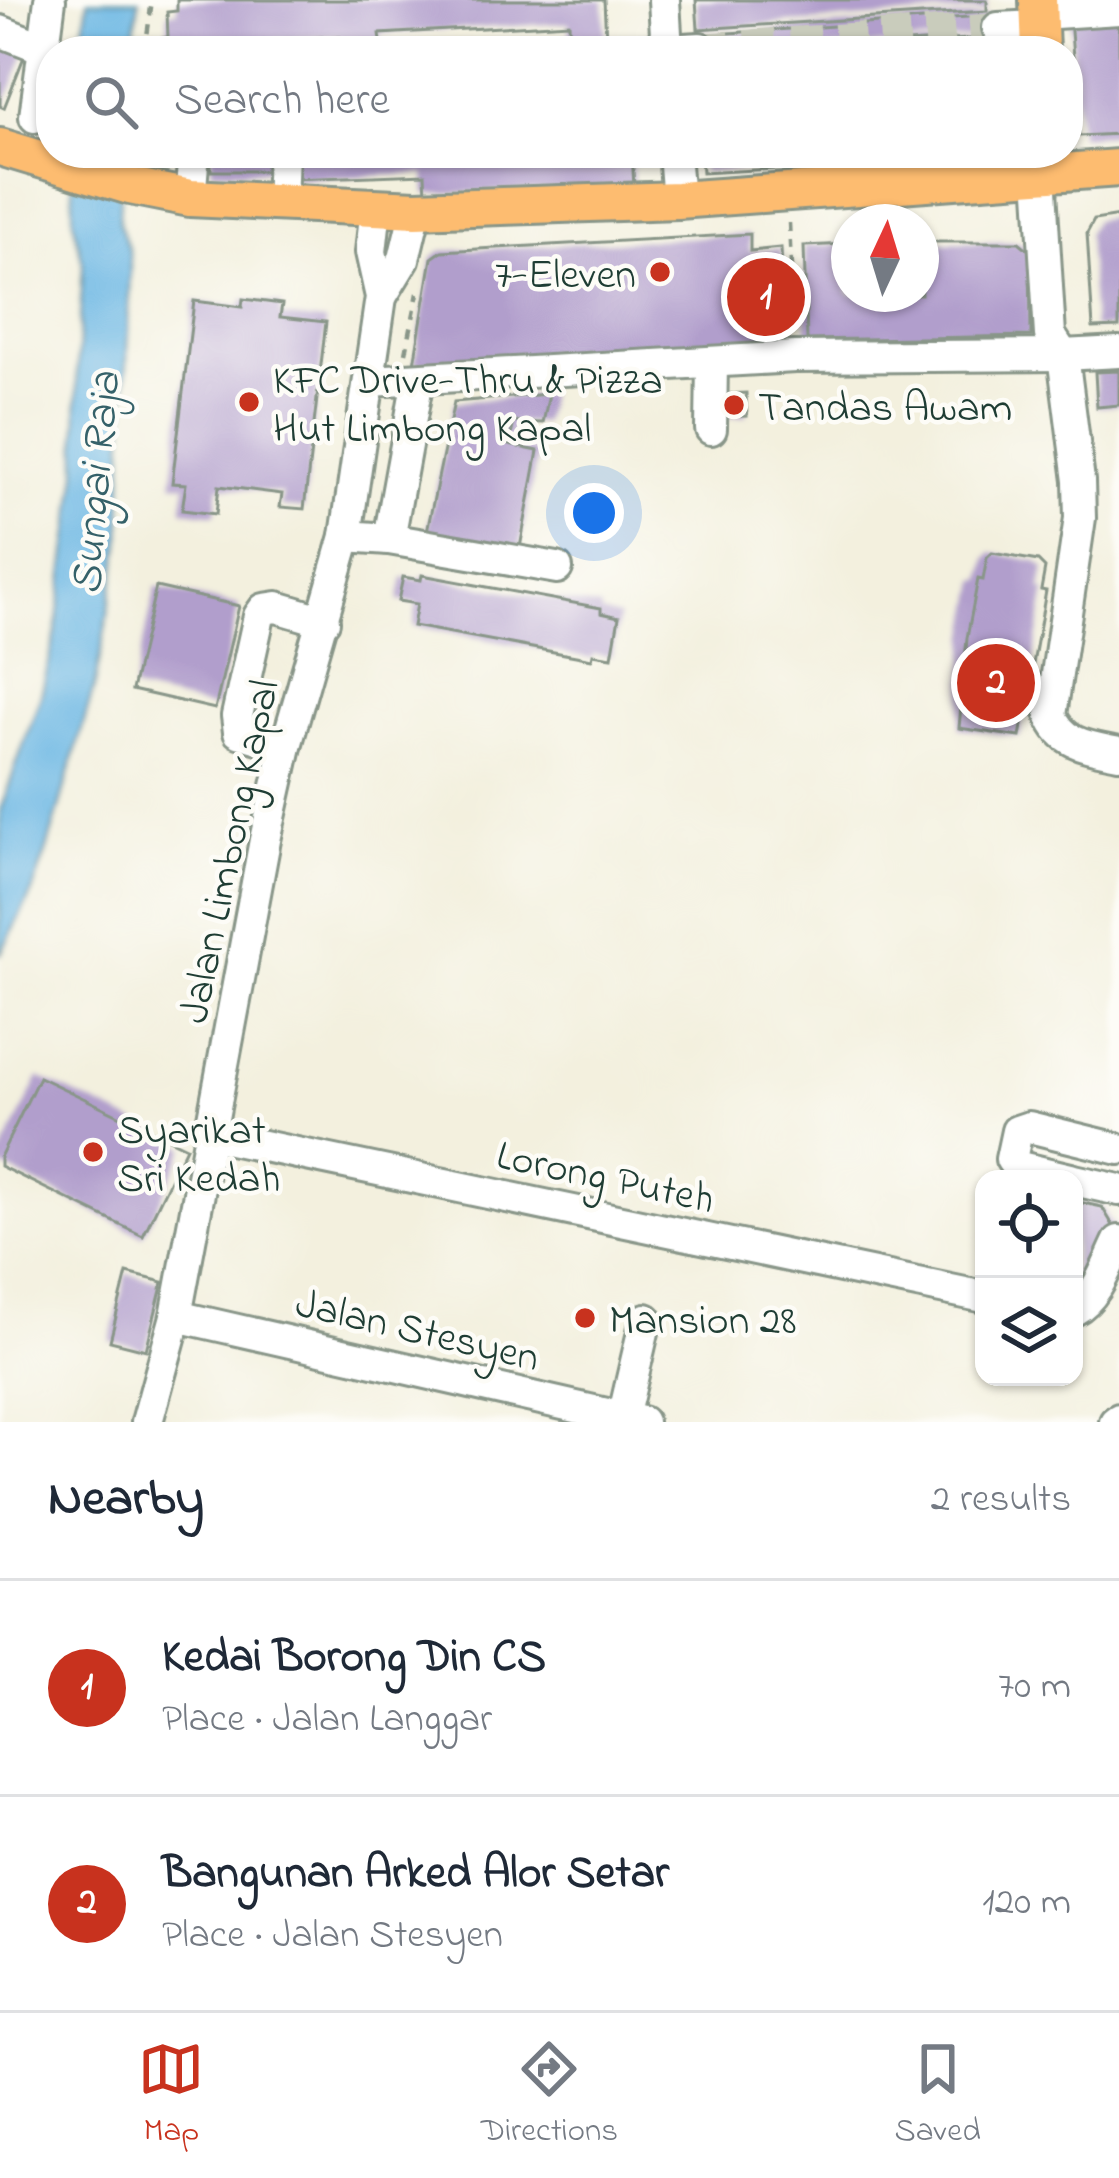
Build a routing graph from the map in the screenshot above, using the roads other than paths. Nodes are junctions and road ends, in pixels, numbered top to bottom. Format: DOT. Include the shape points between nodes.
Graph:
graph roads {
  1 [pos="50,0"];
  2 [pos="664,0"];
  3 [pos="1119,8"];
  4 [pos="1039,23"];
  5 [pos="998,28"];
  6 [pos="0,31"];
  7 [pos="45,36"];
  8 [pos="666,36"];
  9 [pos="36,45"];
  10 [pos="36,102"];
  11 [pos="34,117"];
  12 [pos="0,147"];
  13 [pos="36,158"];
  14 [pos="1083,165"];
  15 [pos="1119,167"];
  16 [pos="68,168"];
  17 [pos="193,168"];
  18 [pos="282,168"];
  19 [pos="675,168"];
  20 [pos="1027,168"];
  21 [pos="1051,168"];
  22 [pos="1058,168"];
  23 [pos="1119,190"];
  24 [pos="190,198"];
  25 [pos="678,200"];
  26 [pos="281,203"];
  27 [pos="376,207"];
  28 [pos="416,209"];
  29 [pos="381,297"];
  30 [pos="1119,352"];
  31 [pos="1063,356"];
  32 [pos="712,362"];
  33 [pos="396,380"];
  34 [pos="711,429"];
  35 [pos="346,536"];
  36 [pos="389,539"];
  37 [pos="556,568"];
  38 [pos="324,621"];
  39 [pos="286,746"];
  40 [pos="1119,753"];
  41 [pos="211,1135"];
  42 [pos="1119,1149"];
  43 [pos="1034,1170"];
  44 [pos="1083,1181"];
  45 [pos="1119,1190"];
  46 [pos="1119,1241"];
  47 [pos="975,1295"];
  48 [pos="1083,1305"];
  49 [pos="176,1316"];
  50 [pos="646,1318"];
  51 [pos="633,1420"];
  52 [pos="148,1422"];
  1 -- 7 [label="street"];
  2 -- 8 [label="street"];
  3 -- 4 [label="street"];
  4 -- 5 [label="street"];
  6 -- 9 [label="street"];
  10 -- 11 [label="street"];
  12 -- 13 [label="main road"];
  14 -- 15 [label="main road"];
  16 -- 24 [label="main road"];
  17 -- 24 [label="street"];
  18 -- 26 [label="street"];
  19 -- 25 [label="street"];
  20 -- 25 [label="main road" via="972,180"];
  21 -- 31 [label="street" via="1070,333"];
  22 -- 23 [label="main road" via="1094,191"];
  24 -- 26 [label="main road"];
  25 -- 28 [label="main road"];
  26 -- 27 [label="main road"];
  27 -- 28 [label="main road"];
  27 -- 29 [label="street, Jalan Limbong Kapal" via="370,252"];
  28 -- 29 [label="street, Jalan Limbong Kapal" via="404,259"];
  29 -- 33 [label="street, Jalan Limbong Kapal"];
  30 -- 31 [label="street"];
  31 -- 32 [label="street"];
  31 -- 40 [label="street" via="1080,518 1051,715 1077,744"];
  32 -- 33 [label="street"];
  32 -- 34 [label="street"];
  33 -- 35 [label="street, Jalan Limbong Kapal"];
  33 -- 36 [label="street"];
  35 -- 36 [label="street"];
  35 -- 38 [label="street, Jalan Limbong Kapal" via="325,566"];
  36 -- 37 [label="street"];
  38 -- 39 [label="street, Jalan Limbong Kapal"];
  38 -- 39 [label="street" via="277,607 260,616 239,732"];
  39 -- 41 [label="street, Jalan Limbong Kapal"];
  41 -- 47 [label="street, Lorong Puteh"];
  41 -- 49 [label="street, Jalan Limbong Kapal"];
  42 -- 43 [label="street" via="1028,1127 1017,1131 1011,1159"];
  44 -- 45 [label="street"];
  46 -- 48 [label="street"];
  49 -- 51 [label="street, Jalan Stesyen"];
  49 -- 52 [label="street, Jalan Limbong Kapal"];
  50 -- 51 [label="street"];
}
